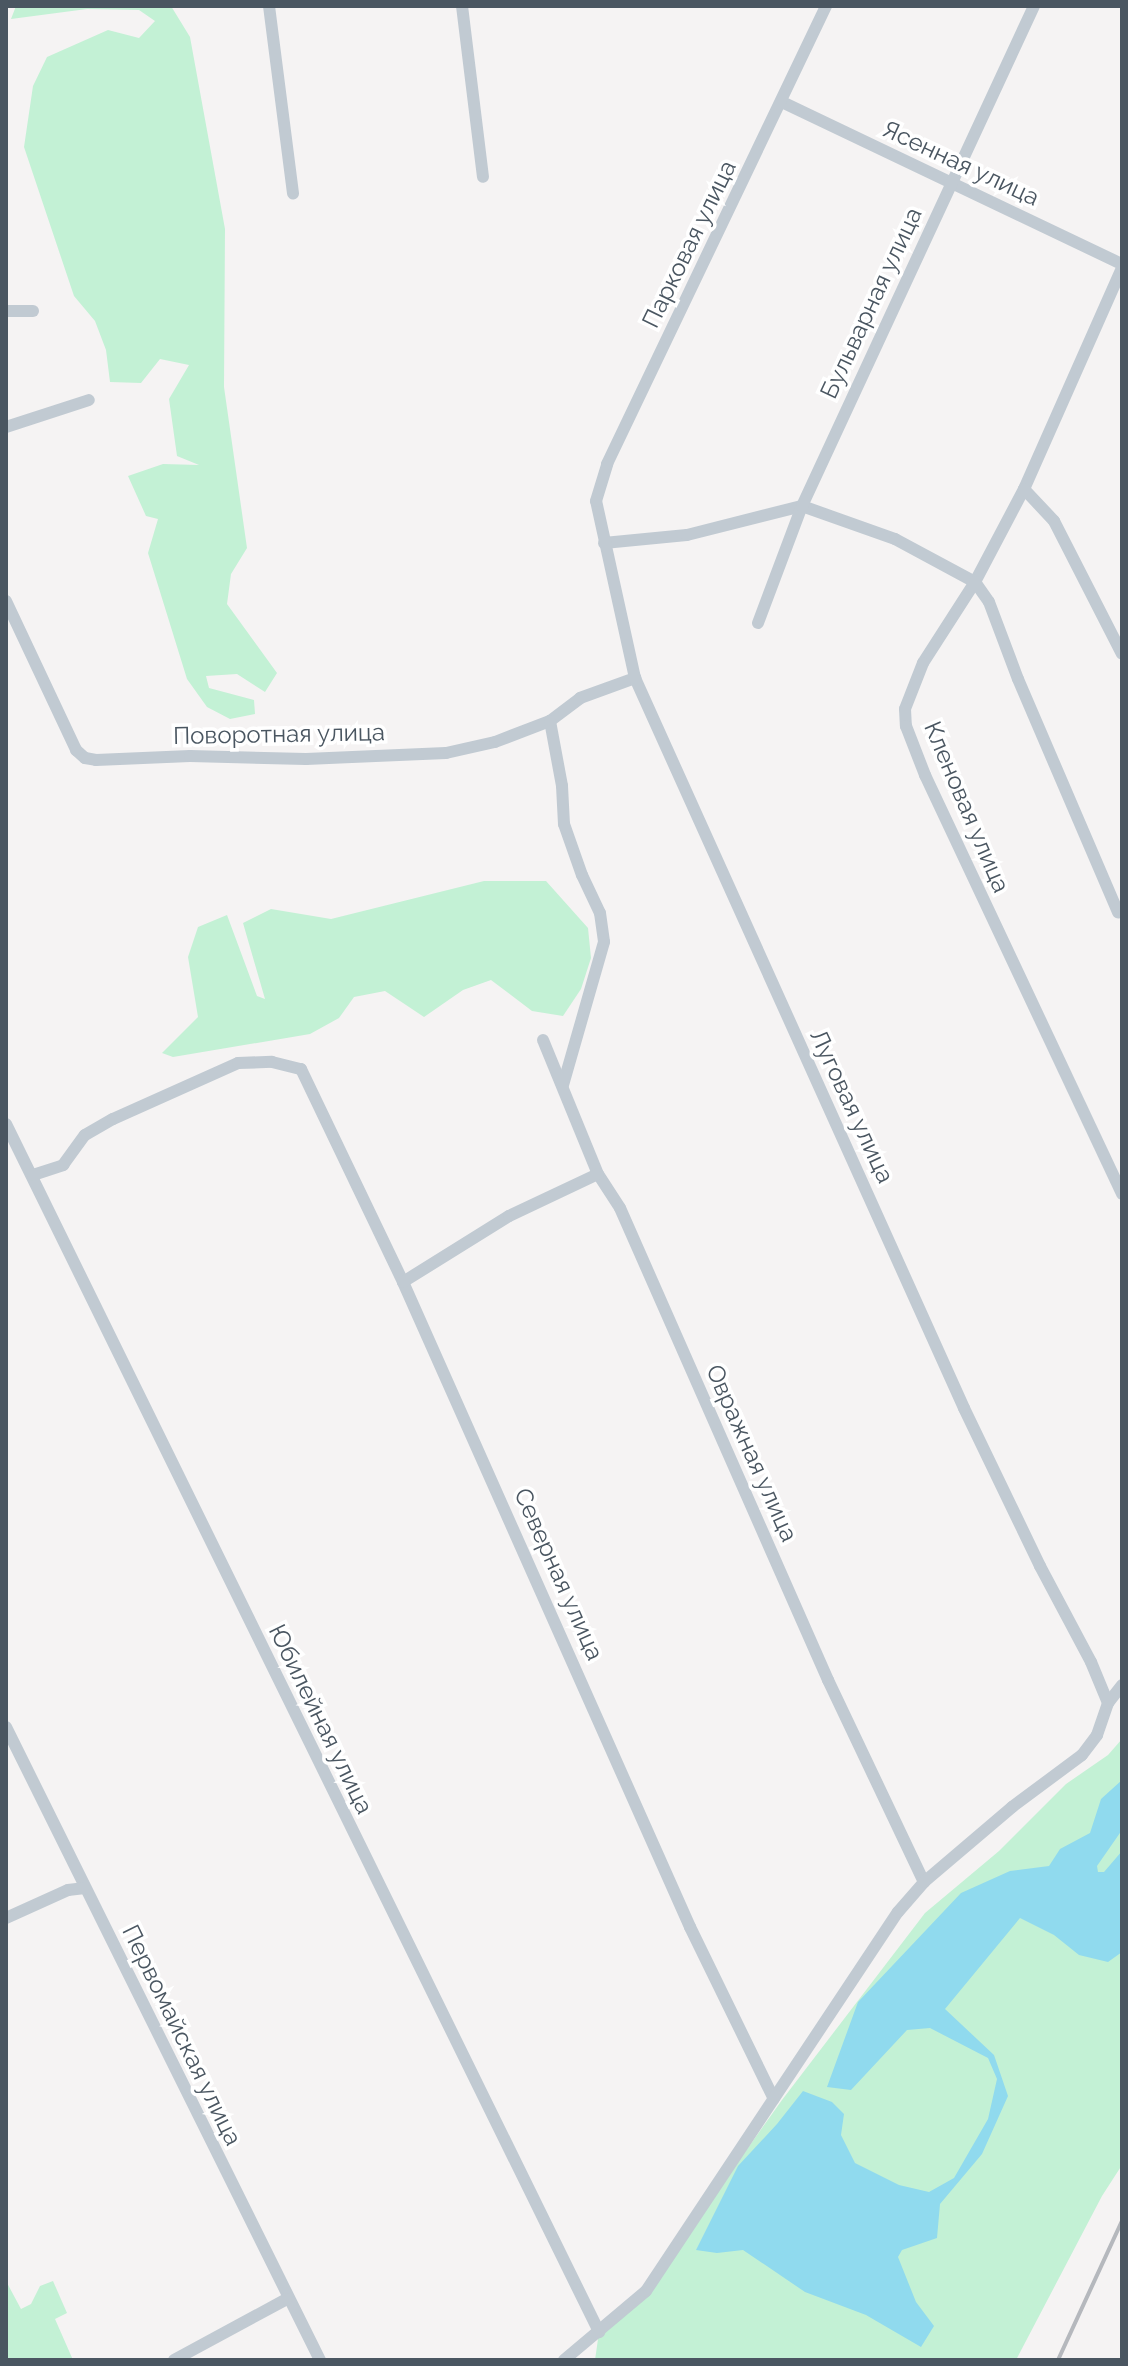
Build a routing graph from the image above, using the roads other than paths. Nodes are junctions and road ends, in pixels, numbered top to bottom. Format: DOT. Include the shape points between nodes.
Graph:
graph roads {
  1 [pos="269,6"];
  2 [pos="462,6"];
  3 [pos="826,6"];
  4 [pos="1034,6"];
  5 [pos="782,102"];
  6 [pos="483,177"];
  7 [pos="951,181"];
  8 [pos="293,193"];
  9 [pos="1122,266"];
  10 [pos="6,311"];
  11 [pos="33,311"];
  12 [pos="89,400"];
  13 [pos="6,427"];
  14 [pos="1024,489"];
  15 [pos="596,501"];
  16 [pos="802,506"];
  17 [pos="604,543"];
  18 [pos="975,582"];
  19 [pos="6,601"];
  20 [pos="758,623"];
  21 [pos="1122,654"];
  22 [pos="635,678"];
  23 [pos="550,721"];
  24 [pos="1118,912"];
  25 [pos="543,1040"];
  26 [pos="563,1085"];
  27 [pos="6,1124"];
  28 [pos="598,1174"];
  29 [pos="33,1175"];
  30 [pos="1122,1194"];
  31 [pos="403,1282"];
  32 [pos="1122,1685"];
  33 [pos="1107,1709"];
  34 [pos="6,1727"];
  35 [pos="924,1882"];
  36 [pos="85,1888"];
  37 [pos="6,1918"];
  38 [pos="774,2099"];
  39 [pos="287,2299"];
  40 [pos="599,2332"];
  41 [pos="174,2360"];
  42 [pos="320,2360"];
  43 [pos="564,2360"];
  1 -- 8 [label="street"];
  2 -- 6 [label="street"];
  3 -- 5 [label="street, Парковая улица"];
  4 -- 7 [label="street, Бульварная улица"];
  5 -- 7 [label="street, Ясенная улица"];
  5 -- 15 [label="street, Парковая улица" via="607,464"];
  7 -- 9 [label="street, Ясенная улица"];
  7 -- 16 [label="street, Бульварная улица"];
  9 -- 14 [label="street, Кленовая улица"];
  10 -- 11 [label="street"];
  12 -- 13 [label="street"];
  14 -- 18 [label="street, Кленовая улица"];
  14 -- 21 [label="street" via="1054,521"];
  15 -- 17 [label="street, Луговая улица"];
  16 -- 17 [label="street" via="687,535"];
  16 -- 18 [label="street" via="895,539"];
  16 -- 20 [label="street, Бульварная улица"];
  17 -- 22 [label="street, Луговая улица"];
  18 -- 24 [label="street" via="989,602"];
  18 -- 30 [label="street, Кленовая улица" via="923,663 908,697 906,726"];
  19 -- 23 [label="street, Поворотная улица" via="76,750 85,758 306,759 446,753"];
  22 -- 23 [label="street, Поворотная улица" via="580,698"];
  22 -- 33 [label="street, Луговая улица" via="964,1408 1091,1662"];
  23 -- 26 [label="street" via="564,824 600,913 604,942"];
  25 -- 26 [label="street, Овражная улица"];
  26 -- 28 [label="street, Овражная улица"];
  27 -- 29 [label="street, Юбилейная улица"];
  28 -- 31 [label="street" via="509,1216"];
  28 -- 35 [label="street, Овражная улица" via="620,1208 828,1680"];
  29 -- 31 [label="street, Северная улица" via="63,1165 85,1135 113,1119 238,1063 272,1062 301,1069"];
  29 -- 40 [label="street, Юбилейная улица"];
  31 -- 38 [label="street, Северная улица" via="690,1927"];
  32 -- 33 [label="street"];
  33 -- 35 [label="street" via="1082,1755"];
  34 -- 36 [label="street, Первомайская улица"];
  35 -- 38 [label="street" via="898,1912"];
  36 -- 37 [label="street" via="68,1890"];
  36 -- 39 [label="street, Первомайская улица"];
  38 -- 40 [label="street" via="646,2291"];
  39 -- 41 [label="street"];
  39 -- 42 [label="street, Первомайская улица"];
  40 -- 43 [label="street"];
}
